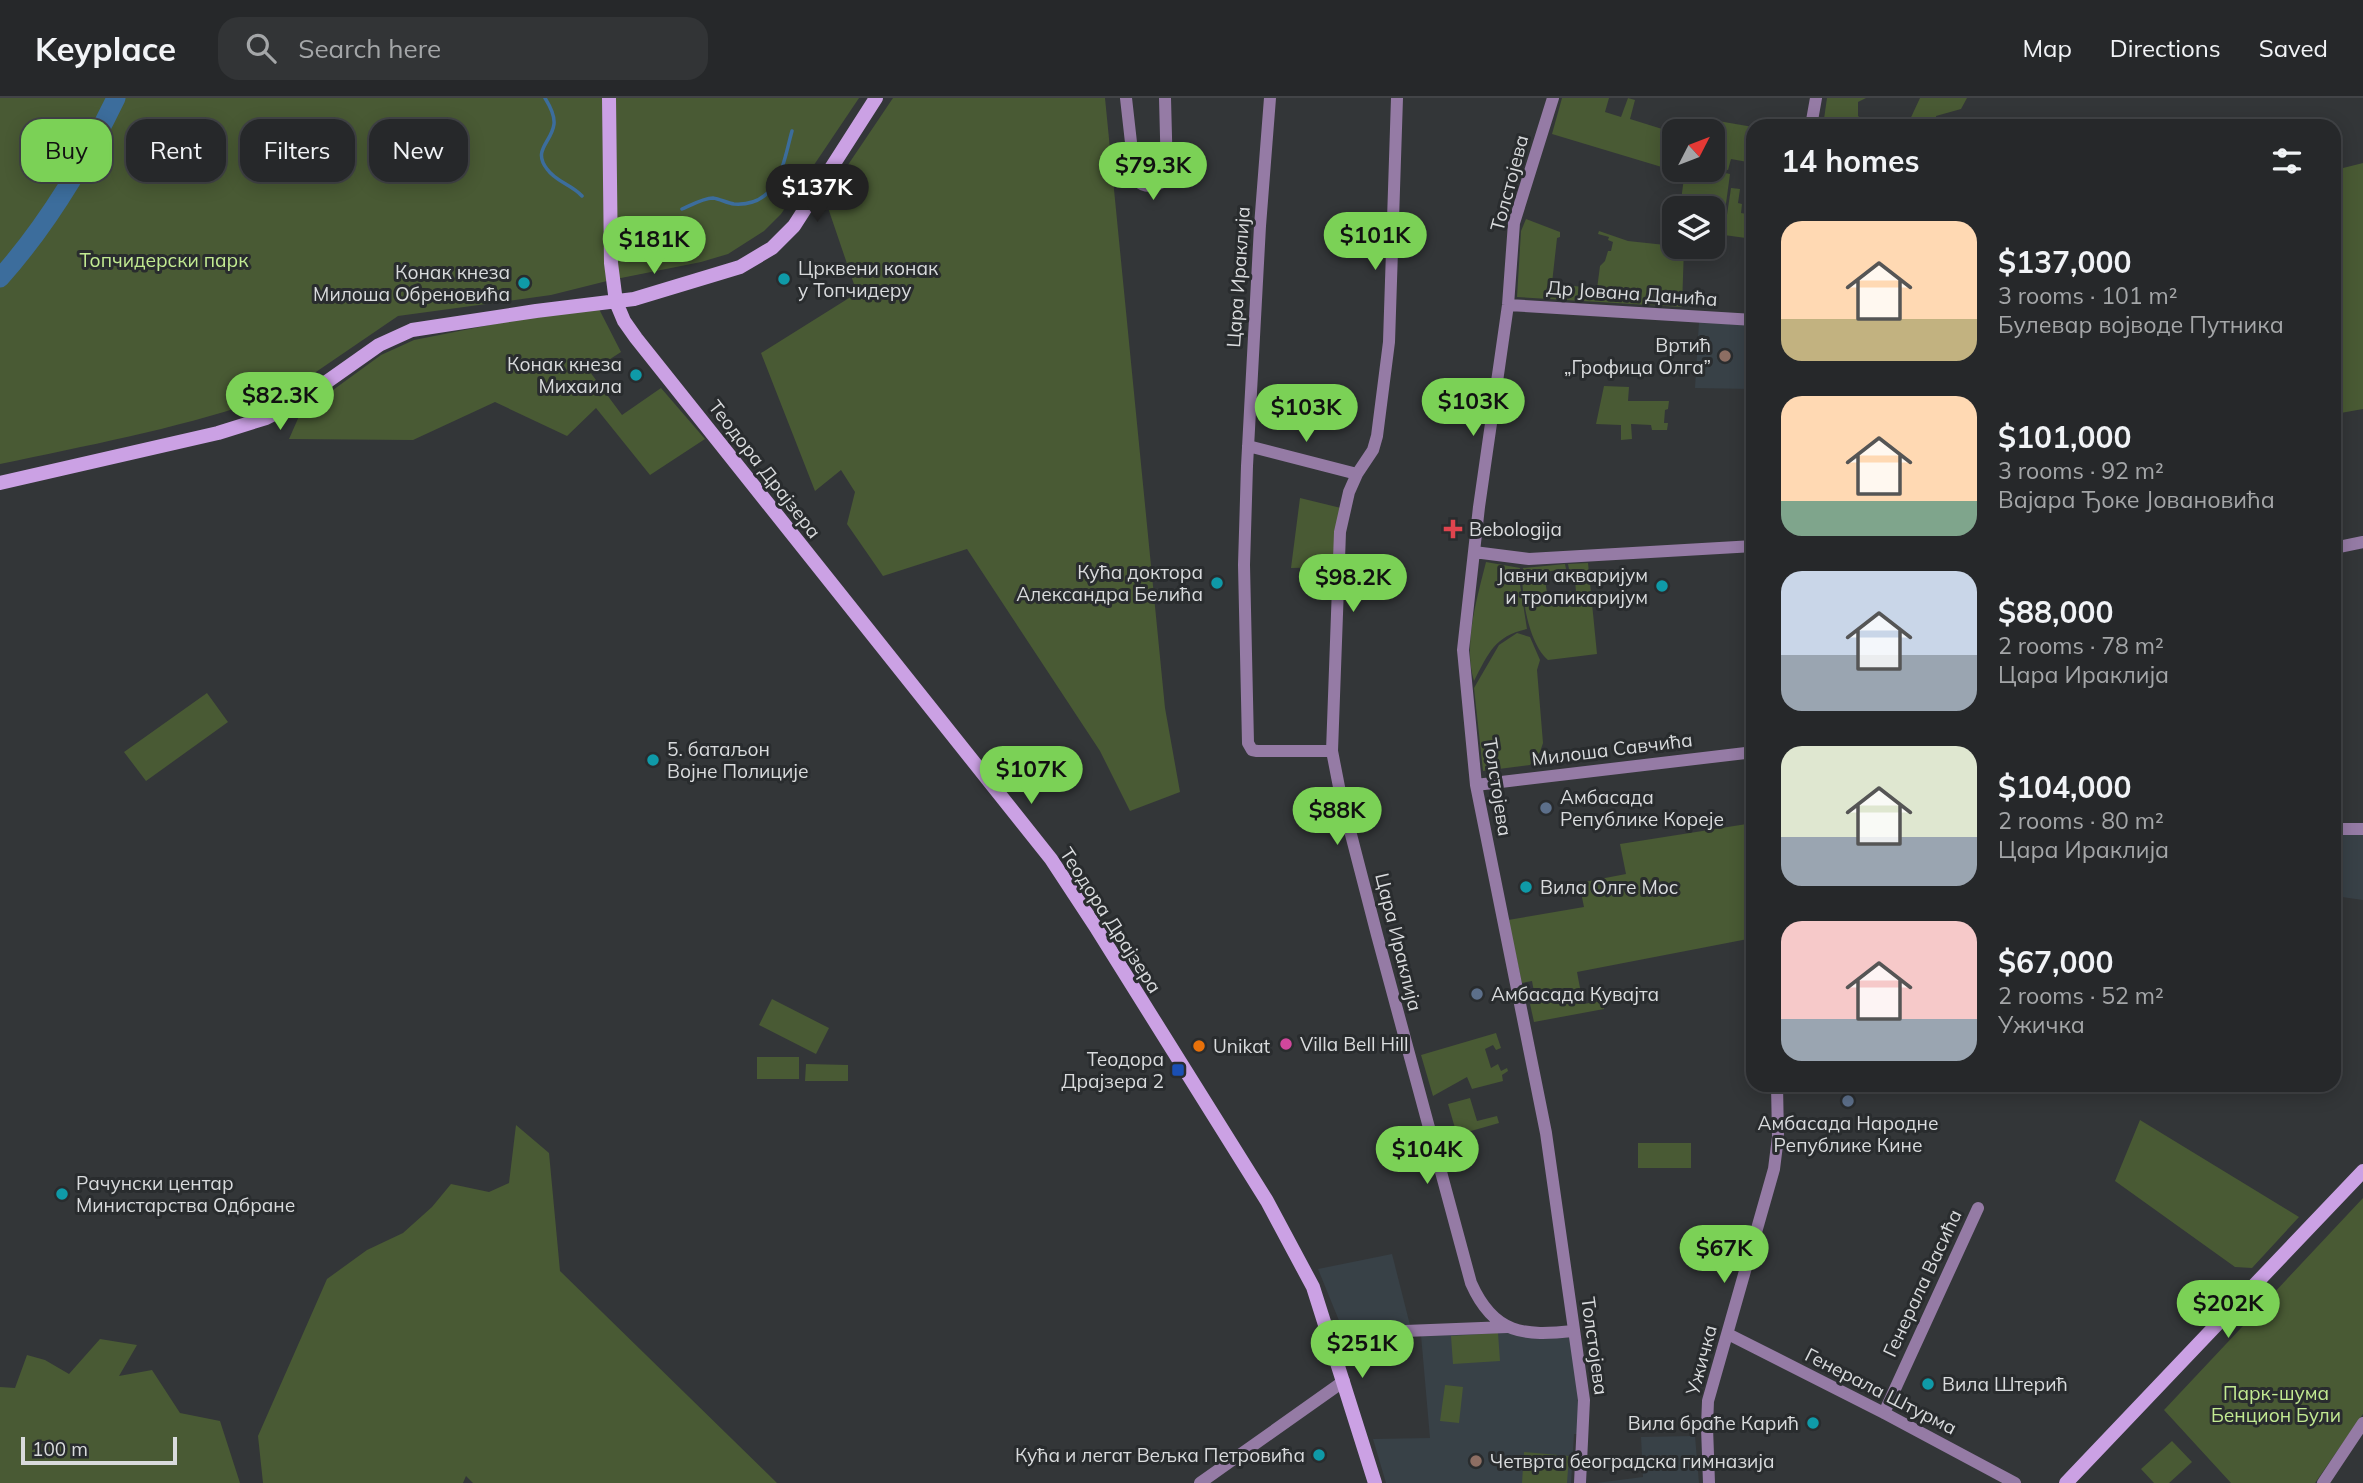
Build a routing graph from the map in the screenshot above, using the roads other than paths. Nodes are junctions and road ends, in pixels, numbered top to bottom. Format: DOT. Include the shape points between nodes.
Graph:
graph roads {
  1 [pos="609,98"];
  2 [pos="876,98"];
  3 [pos="1126,98"];
  4 [pos="1165,98"];
  5 [pos="1270,98"];
  6 [pos="1397,98"];
  7 [pos="1553,98"];
  8 [pos="1816,98"];
  9 [pos="1812,119"];
  10 [pos="616,302"];
  11 [pos="1508,305"];
  12 [pos="1746,320"];
  13 [pos="1248,446"];
  14 [pos="1357,474"];
  15 [pos="0,483"];
  16 [pos="2363,542"];
  17 [pos="1746,546"];
  18 [pos="2341,547"];
  19 [pos="1474,552"];
  20 [pos="1332,751"];
  21 [pos="1746,753"];
  22 [pos="1476,785"];
  23 [pos="2341,829"];
  24 [pos="2363,829"];
  25 [pos="1777,1092"];
  26 [pos="2363,1171"];
  27 [pos="1978,1208"];
  28 [pos="1507,1327"];
  29 [pos="1574,1331"];
  30 [pos="1329,1334"];
  31 [pos="1728,1334"];
  32 [pos="1344,1381"];
  33 [pos="1884,1413"];
  34 [pos="2363,1423"];
  35 [pos="1200,1483"];
  36 [pos="1375,1483"];
  37 [pos="1580,1483"];
  38 [pos="1709,1483"];
  39 [pos="2015,1483"];
  40 [pos="2066,1483"];
  41 [pos="2323,1483"];
  1 -- 10 [label="main road" via="609,218"];
  2 -- 10 [label="main road" via="811,202 772,248 733,270"];
  3 -- 4 [label="street" via="1135,178 1144,186 1158,185 1167,175"];
  5 -- 13 [label="street, Цара Ираклија"];
  6 -- 14 [label="street" via="1384,393 1373,450"];
  7 -- 11 [label="street, Толстојева" via="1514,223"];
  8 -- 9 [label="street"];
  10 -- 15 [label="main road" via="412,330 379,345 301,400 266,418"];
  10 -- 30 [label="main road, Теодора Драјзера" via="636,338 1051,859 1267,1201 1313,1287"];
  11 -- 12 [label="street, Др Јована Данића"];
  11 -- 19 [label="street, Толстојева"];
  13 -- 14 [label="street"];
  13 -- 20 [label="street, Цара Ираклија" via="1244,565 1249,746 1257,751"];
  14 -- 20 [label="street" via="1339,531"];
  16 -- 18 [label="street"];
  17 -- 19 [label="street" via="1529,559"];
  19 -- 22 [label="street, Толстојева" via="1463,650"];
  20 -- 28 [label="street, Цара Ираклија" via="1471,1283 1488,1311"];
  21 -- 22 [label="street, Милоша Савчића"];
  22 -- 29 [label="street, Толстојева" via="1546,1133"];
  23 -- 24 [label="street"];
  25 -- 31 [label="street, Ужичка" via="1779,1137 1774,1169"];
  26 -- 40 [label="main road"];
  27 -- 33 [label="street, Генерала Васића"];
  28 -- 29 [label="street" via="1538,1335"];
  28 -- 30 [label="street"];
  29 -- 37 [label="street, Толстојева" via="1584,1411"];
  30 -- 32 [label="main road, Теодора Драјзера"];
  31 -- 33 [label="street, Генерала Штурма"];
  31 -- 38 [label="street, Ужичка" via="1709,1401"];
  32 -- 35 [label="street"];
  32 -- 36 [label="main road, Теодора Драјзера"];
  33 -- 39 [label="street, Генерала Штурма"];
  34 -- 41 [label="street"];
}
